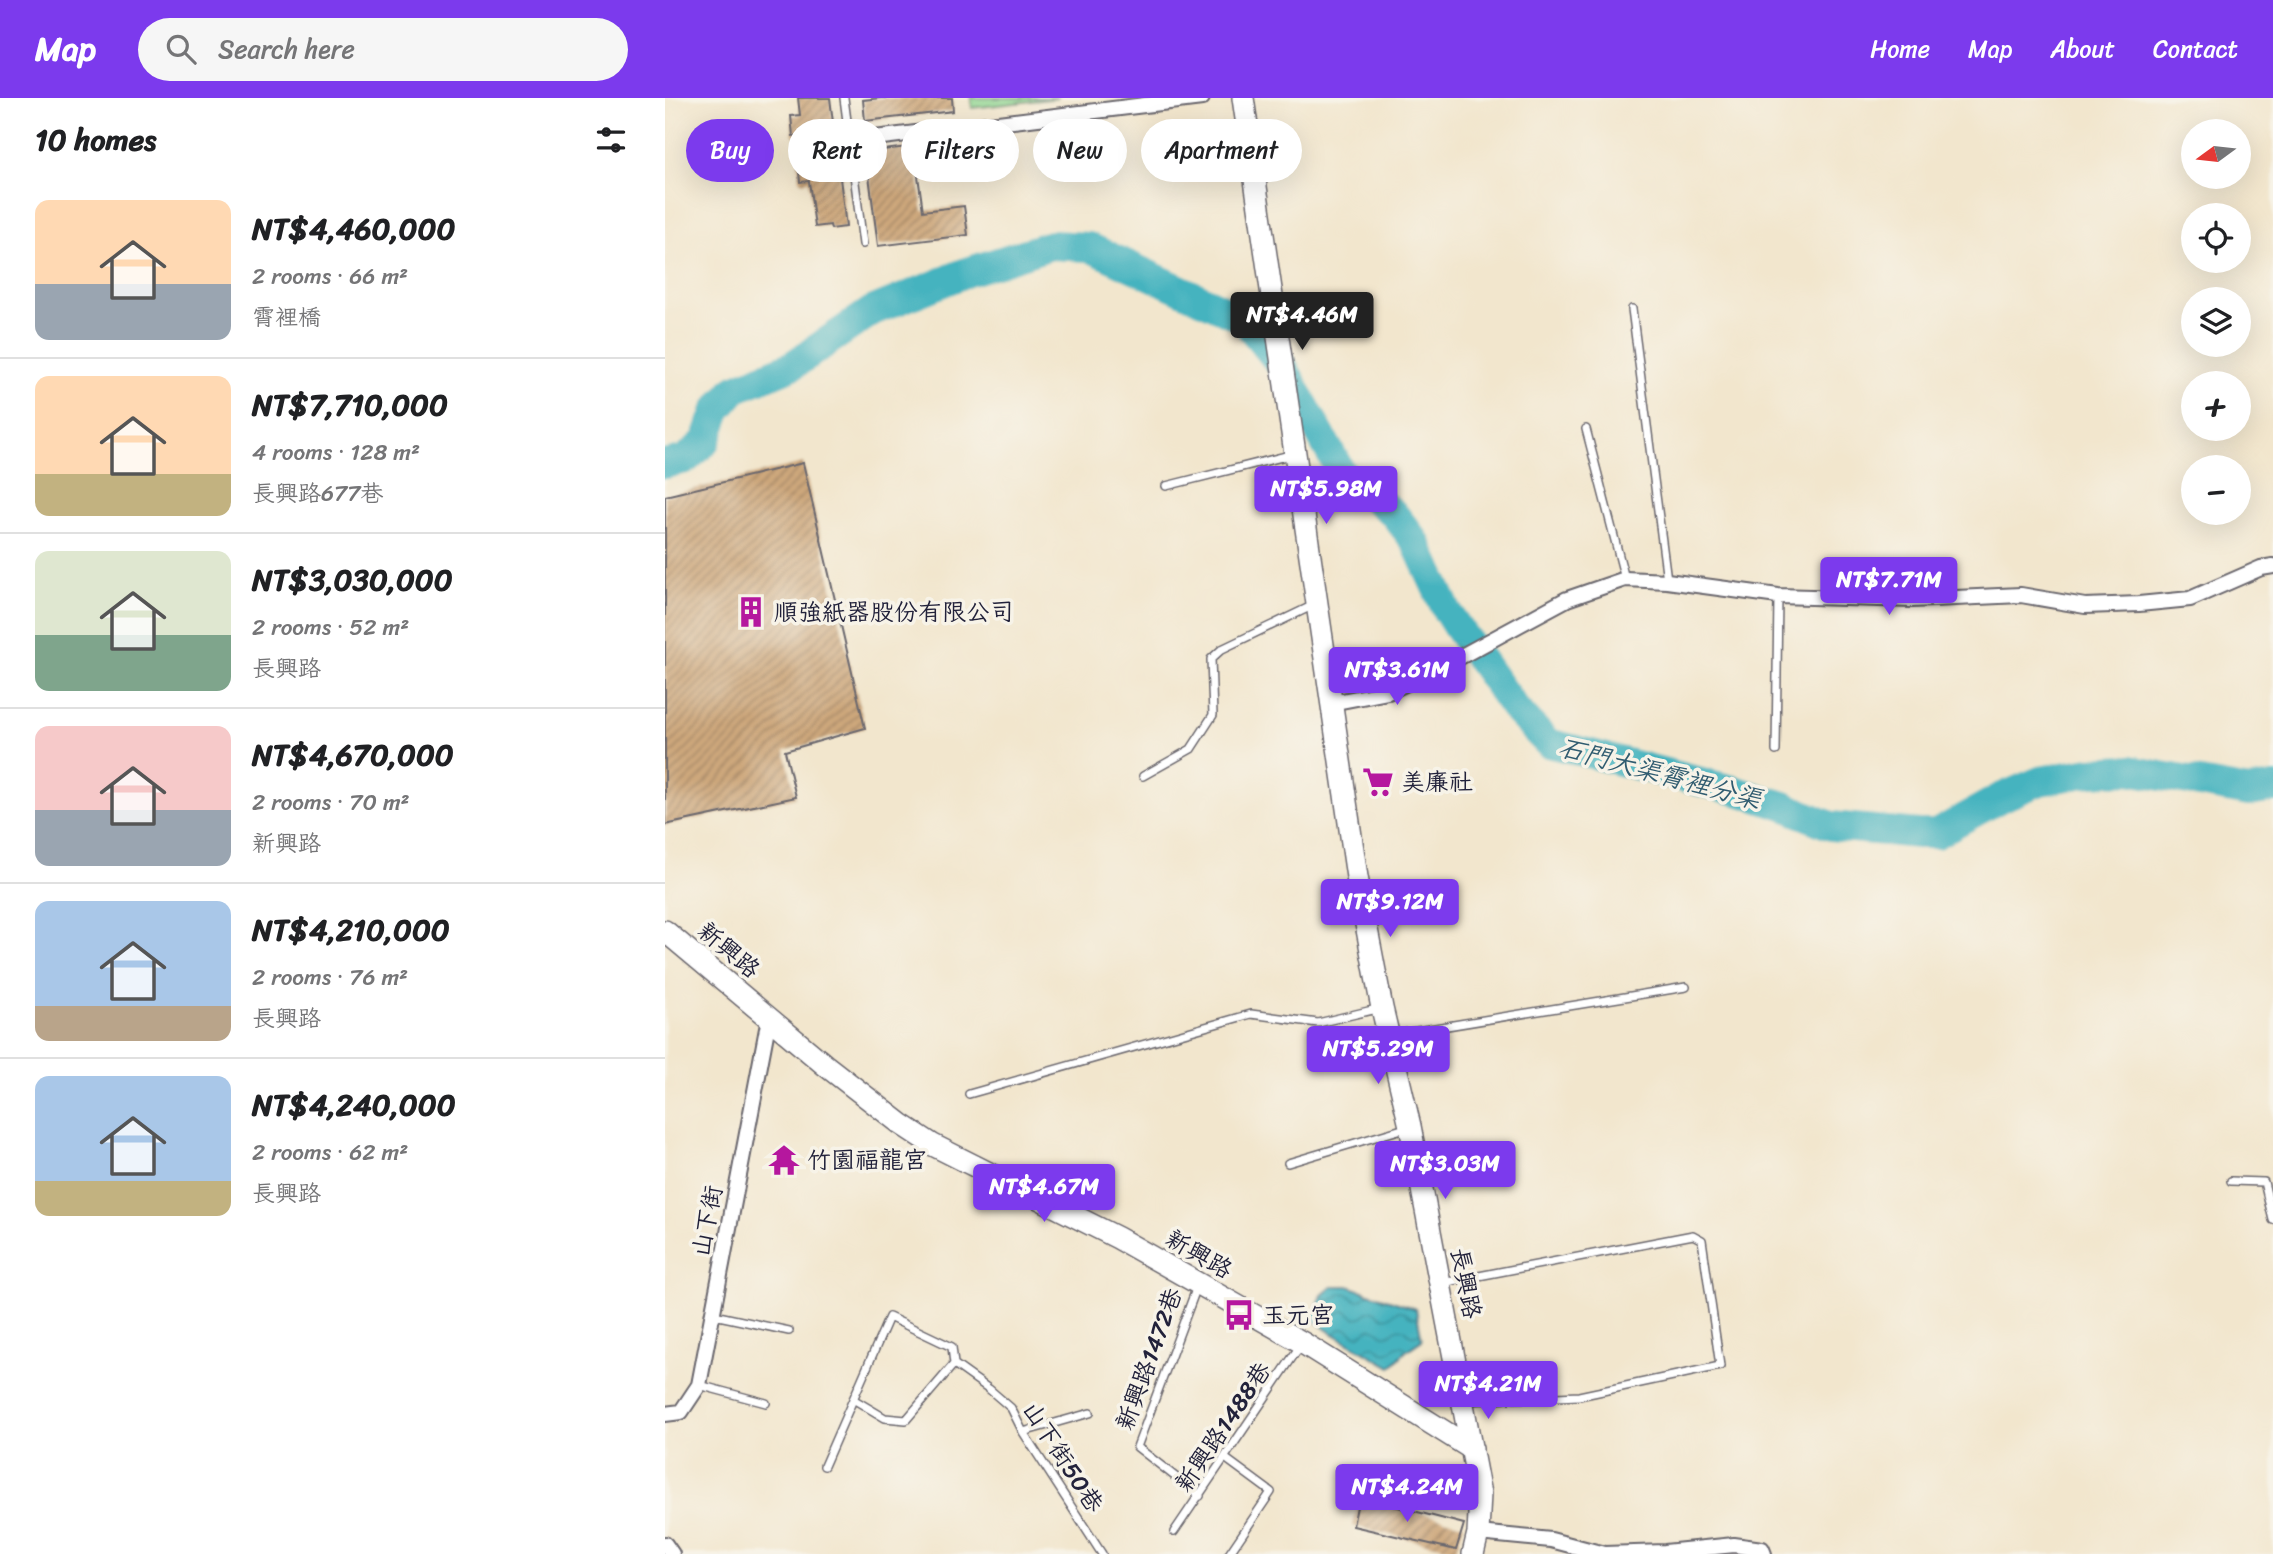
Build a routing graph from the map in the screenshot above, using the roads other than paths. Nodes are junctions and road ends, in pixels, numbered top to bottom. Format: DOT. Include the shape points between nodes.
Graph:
graph roads {
  1 [pos="844,98"];
  2 [pos="1202,98"];
  3 [pos="1243,98"];
  4 [pos="847,119"];
  5 [pos="887,136"];
  6 [pos="855,182"];
  7 [pos="863,244"];
  8 [pos="1632,309"];
  9 [pos="1586,429"];
  10 [pos="1295,454"];
  11 [pos="1166,486"];
  12 [pos="2273,566"];
  13 [pos="1625,579"];
  14 [pos="1667,581"];
  15 [pos="1778,596"];
  16 [pos="1317,604"];
  17 [pos="1331,703"];
  18 [pos="1776,751"];
  19 [pos="1143,776"];
  20 [pos="665,931"];
  21 [pos="1686,987"];
  22 [pos="1382,1008"];
  23 [pos="769,1018"];
  24 [pos="1388,1036"];
  25 [pos="969,1094"];
  26 [pos="1410,1126"];
  27 [pos="1288,1163"];
  28 [pos="2231,1181"];
  29 [pos="2273,1220"];
  30 [pos="1198,1283"];
  31 [pos="1439,1284"];
  32 [pos="714,1315"];
  33 [pos="789,1331"];
  34 [pos="1303,1343"];
  35 [pos="954,1364"];
  36 [pos="699,1385"];
  37 [pos="853,1399"];
  38 [pos="1463,1401"];
  39 [pos="767,1403"];
  40 [pos="1090,1413"];
  41 [pos="665,1414"];
  42 [pos="1023,1432"];
  43 [pos="1472,1449"];
  44 [pos="1225,1458"];
  45 [pos="824,1466"];
  46 [pos="1200,1496"];
  47 [pos="1174,1532"];
  48 [pos="1478,1533"];
  49 [pos="665,1544"];
  50 [pos="672,1554"];
  51 [pos="1102,1554"];
  52 [pos="1229,1554"];
  53 [pos="1473,1554"];
  54 [pos="1764,1554"];
  1 -- 4 [label="lane"];
  2 -- 5 [label="street"];
  3 -- 10 [label="main road, 長興路"];
  6 -- 7 [label="lane"];
  8 -- 14 [label="lane"];
  9 -- 13 [label="lane"];
  10 -- 11 [label="lane"];
  10 -- 16 [label="main road, 長興路"];
  12 -- 15 [label="street" via="2190,599 2139,604 2085,606 2021,595 1912,600"];
  13 -- 14 [label="street"];
  13 -- 17 [label="street" via="1567,599 1388,692"];
  14 -- 15 [label="street"];
  15 -- 18 [label="lane"];
  16 -- 17 [label="main road, 長興路"];
  16 -- 19 [label="lane" via="1222,649 1211,659 1213,715 1191,749"];
  17 -- 22 [label="main road, 長興路"];
  20 -- 23 [label="main road, 新興路"];
  21 -- 24 [label="lane"];
  22 -- 24 [label="main road, 長興路"];
  22 -- 25 [label="lane" via="1318,1023 1251,1014"];
  23 -- 30 [label="main road, 新興路" via="933,1146"];
  23 -- 32 [label="street, 山下街"];
  24 -- 26 [label="main road, 長興路"];
  26 -- 27 [label="lane"];
  26 -- 31 [label="main road, 長興路"];
  28 -- 29 [label="lane" via="2264,1182"];
  30 -- 34 [label="main road, 新興路"];
  30 -- 46 [label="lane, 新興路1472巷" via="1137,1447"];
  31 -- 38 [label="main road, 長興路"];
  31 -- 38 [label="lane" via="1693,1235 1703,1240 1720,1366 1579,1396"];
  32 -- 33 [label="lane"];
  32 -- 36 [label="street, 山下街"];
  34 -- 43 [label="main road, 新興路"];
  34 -- 44 [label="lane, 新興路1488巷"];
  35 -- 37 [label="lane" via="906,1420 885,1418"];
  35 -- 37 [label="lane, 山下街50巷" via="952,1347 889,1317"];
  35 -- 42 [label="lane, 山下街50巷" via="1011,1408"];
  36 -- 39 [label="lane"];
  36 -- 41 [label="street, 山下街" via="681,1412"];
  37 -- 45 [label="lane"];
  38 -- 43 [label="main road, 長興路"];
  40 -- 42 [label="lane"];
  42 -- 51 [label="lane, 山下街50巷"];
  43 -- 48 [label="main road, 長興路" via="1480,1494"];
  44 -- 46 [label="lane, 新興路1488巷"];
  44 -- 52 [label="lane" via="1271,1492"];
  46 -- 47 [label="lane, 新興路1488巷"];
  48 -- 53 [label="main road, 長興路"];
  48 -- 54 [label="street" via="1551,1540 1604,1554 1734,1545 1762,1549"];
  49 -- 50 [label="street"];
}
